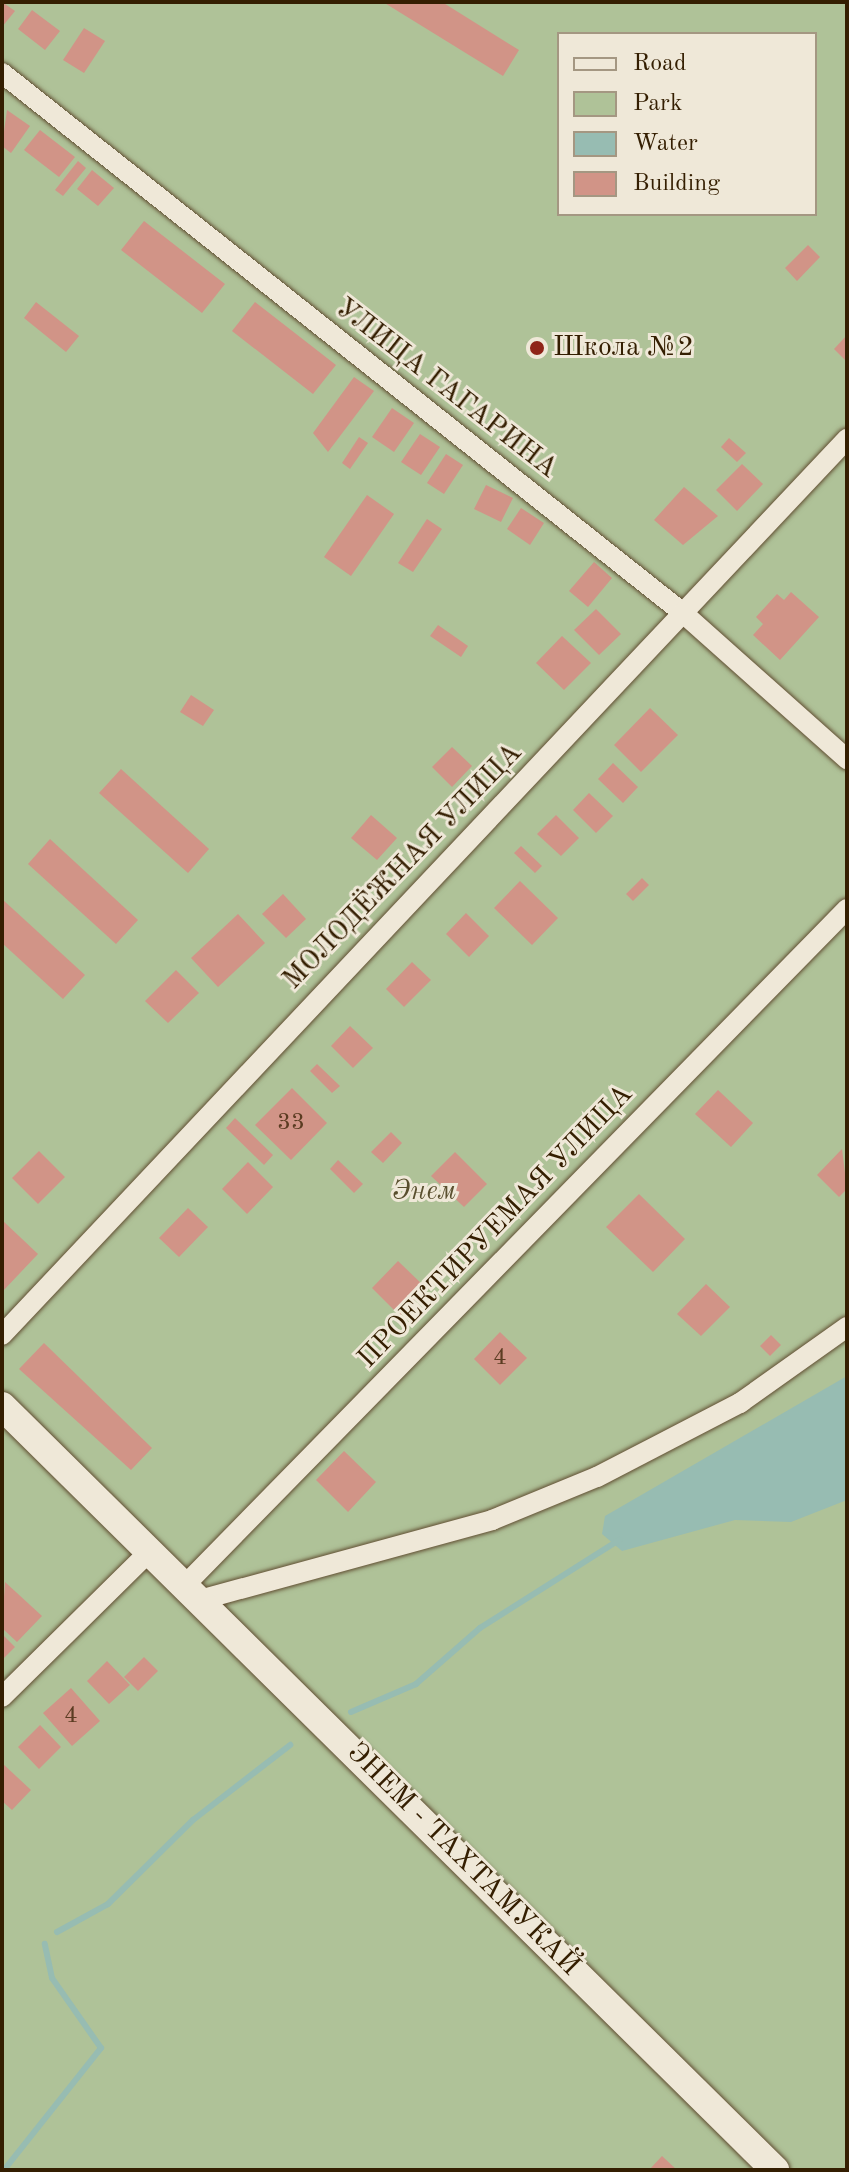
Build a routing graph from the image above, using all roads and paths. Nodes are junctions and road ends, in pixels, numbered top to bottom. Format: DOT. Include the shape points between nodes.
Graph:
graph roads {
  1 [pos="2,73"];
  2 [pos="847,439"];
  3 [pos="683,613"];
  4 [pos="847,759"];
  5 [pos="847,909"];
  6 [pos="847,1327"];
  7 [pos="2,1335"];
  8 [pos="2,1406"];
  9 [pos="150,1551"];
  10 [pos="192,1593"];
  11 [pos="2,1697"];
  12 [pos="775,2170"];
  1 -- 3 [label="street, УЛИЦА ГАГАРИНА"];
  2 -- 3 [label="street, МОЛОДЁЖНАЯ УЛИЦА"];
  3 -- 4 [label="street, УЛИЦА ГАГАРИНА"];
  3 -- 7 [label="street, МОЛОДЁЖНАЯ УЛИЦА"];
  5 -- 10 [label="street, ПРОЕКТИРУЕМАЯ УЛИЦА"];
  6 -- 10 [label="street" via="740,1403 597,1477 492,1520"];
  8 -- 9 [label="main road, ЭНЕМ - ТАХТАМУКАЙ"];
  9 -- 10 [label="main road, ЭНЕМ - ТАХТАМУКАЙ"];
  9 -- 11 [label="street"];
  10 -- 12 [label="main road, ЭНЕМ - ТАХТАМУКАЙ"];
}
